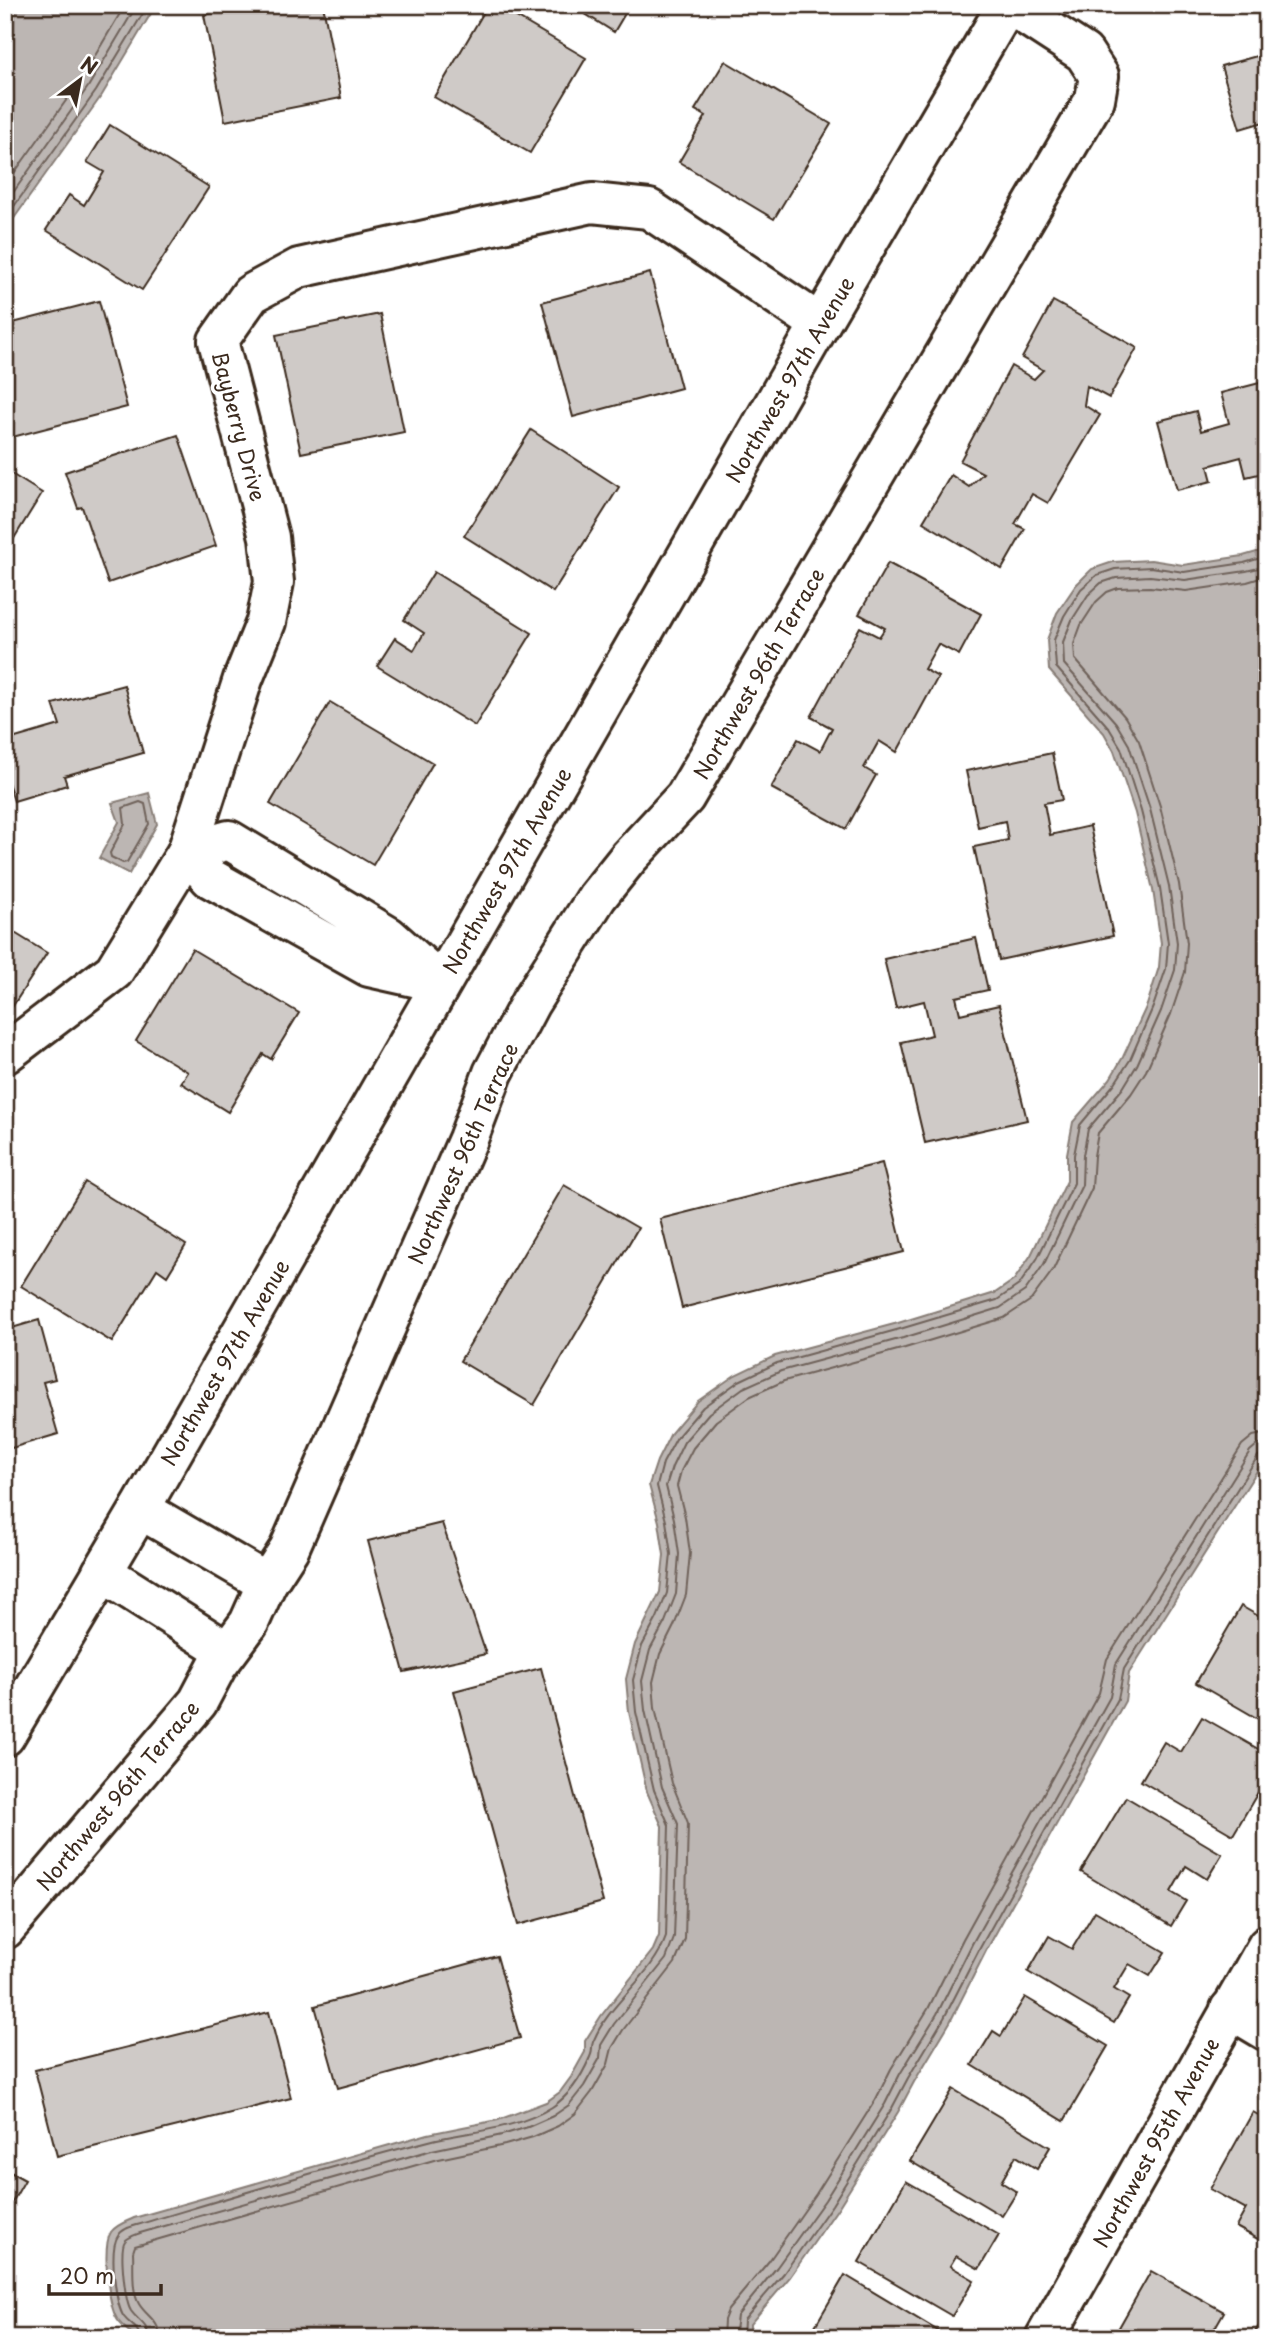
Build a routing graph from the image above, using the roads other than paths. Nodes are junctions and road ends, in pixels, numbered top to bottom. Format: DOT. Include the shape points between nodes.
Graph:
graph roads {
  1 [pos="1008,5"];
  2 [pos="820,324"];
  3 [pos="187,852"];
  4 [pos="441,983"];
  5 [pos="5,1054"];
  6 [pos="140,1509"];
  7 [pos="102,1573"];
  8 [pos="267,1583"];
  9 [pos="226,1653"];
  10 [pos="5,1736"];
  11 [pos="5,1929"];
  12 [pos="1267,1946"];
  13 [pos="1230,2010"];
  14 [pos="1267,2031"];
  15 [pos="1045,2338"];
  1 -- 2 [label="street, Northwest 97th Avenue"];
  1 -- 8 [label="street, Northwest 96th Terrace" via="1084,53 1099,76 1095,99 685,797 597,897 530,1003 493,1073 289,1549"];
  2 -- 3 [label="street, Bayberry Drive" via="649,209 592,203 299,268 251,294 218,341 269,537 274,582 266,622"];
  2 -- 4 [label="street, Northwest 97th Avenue"];
  3 -- 4 [label="street" via="229,840 388,936"];
  3 -- 5 [label="street, Bayberry Drive" via="114,971"];
  4 -- 6 [label="street, Northwest 97th Avenue"];
  6 -- 7 [label="street, Northwest 97th Avenue"];
  6 -- 8 [label="street"];
  7 -- 9 [label="street"];
  7 -- 10 [label="street, Northwest 97th Avenue"];
  8 -- 9 [label="street, Northwest 96th Terrace" via="249,1623"];
  9 -- 11 [label="street, Northwest 96th Terrace" via="198,1702"];
  12 -- 13 [label="street, Northwest 95th Avenue"];
  13 -- 14 [label="street"];
  13 -- 15 [label="street, Northwest 95th Avenue"];
}
